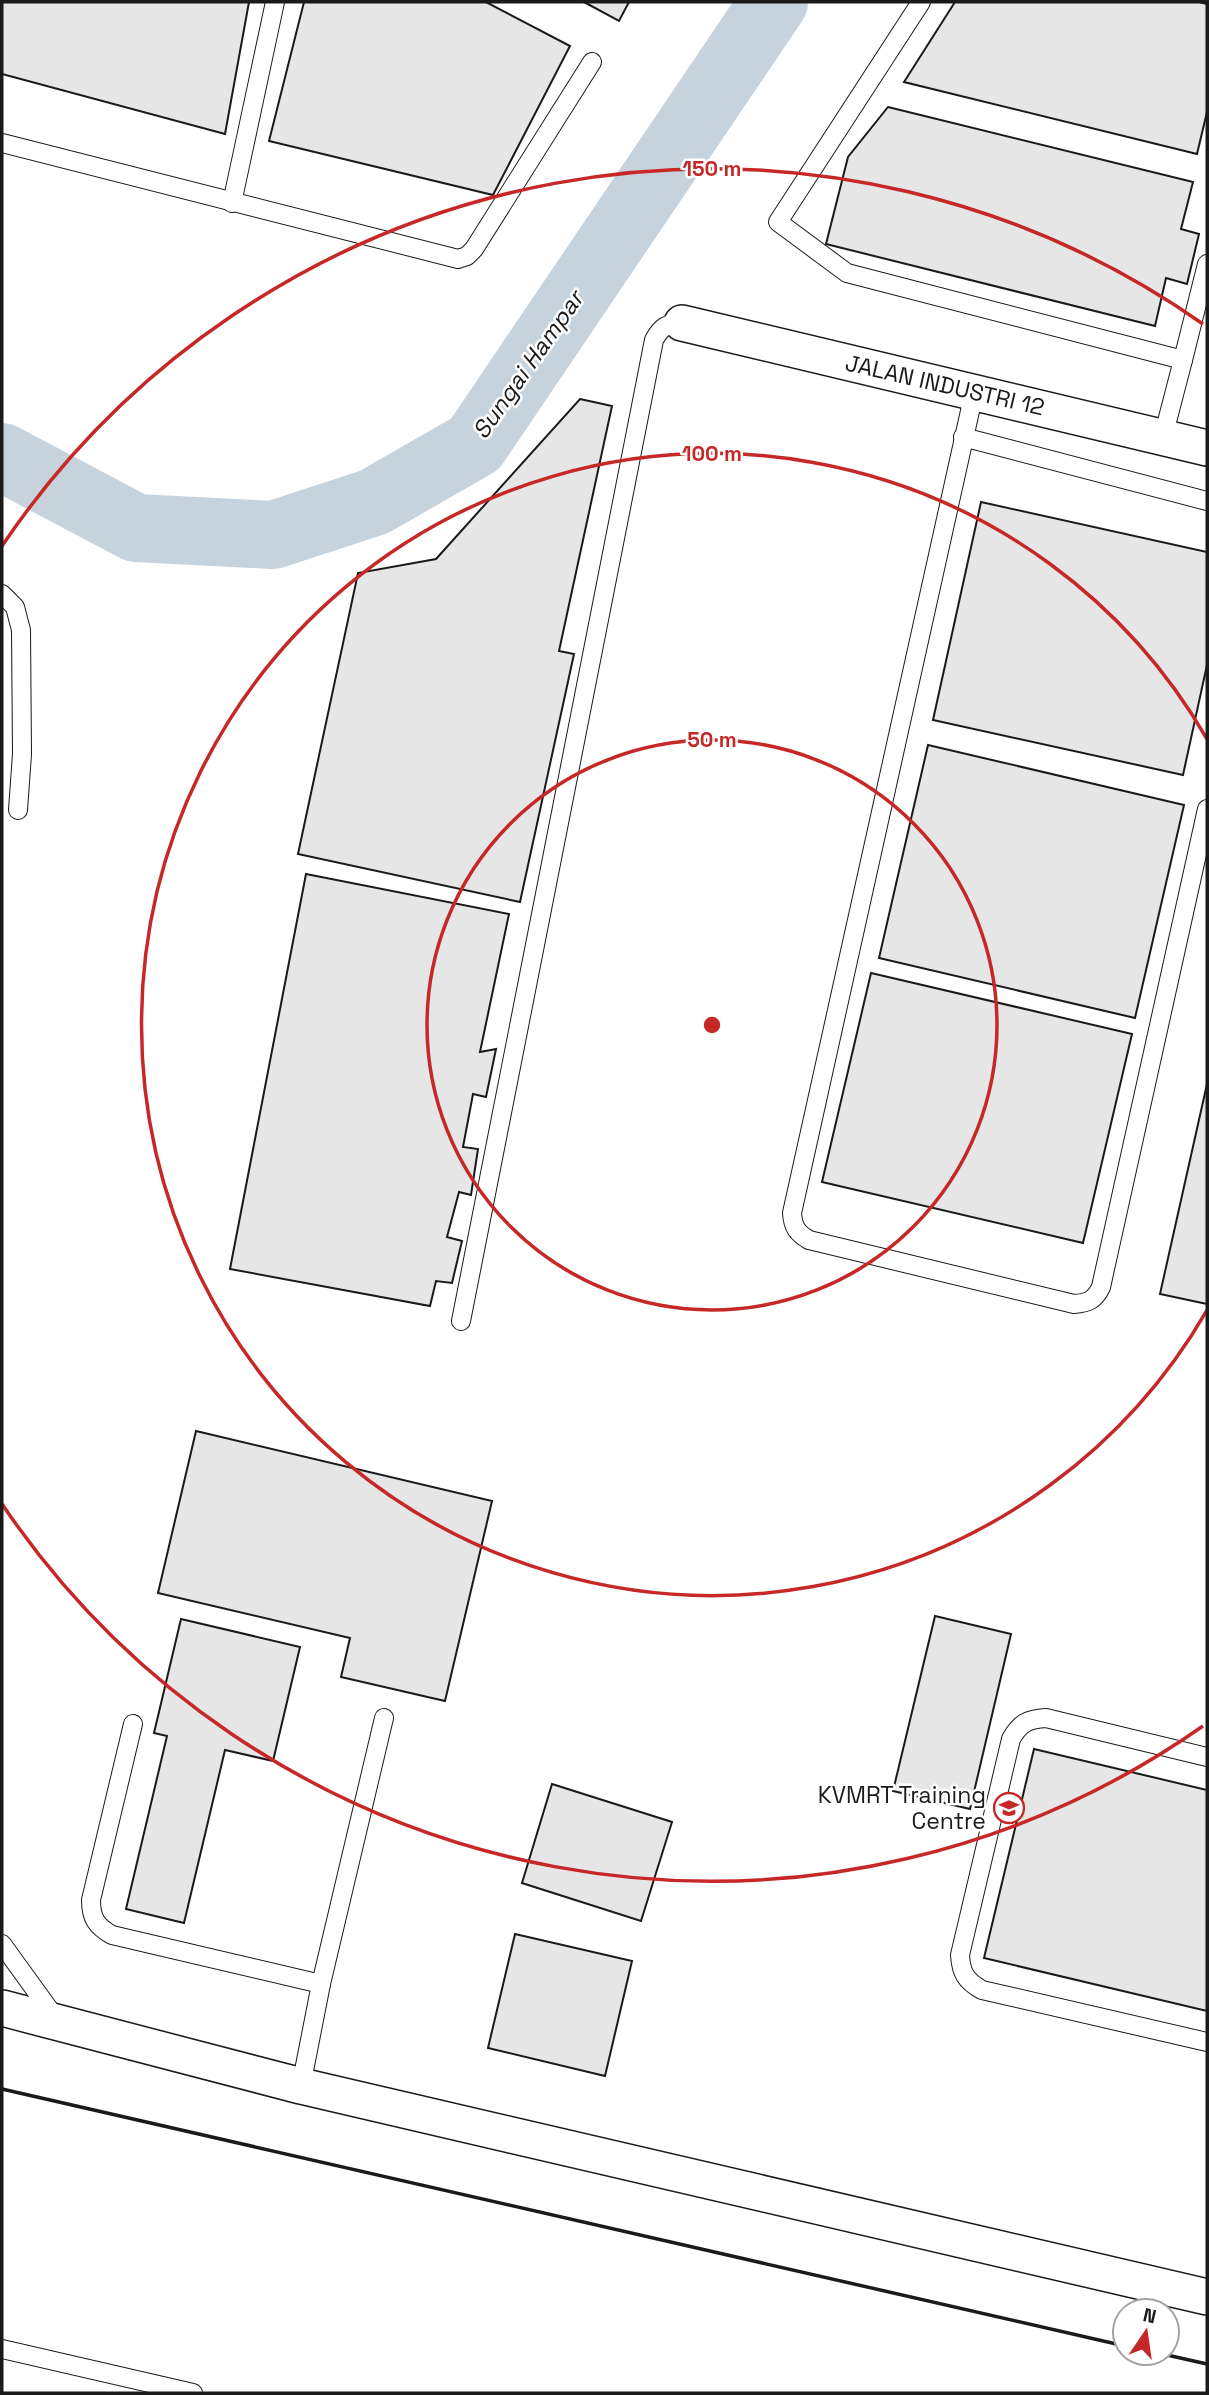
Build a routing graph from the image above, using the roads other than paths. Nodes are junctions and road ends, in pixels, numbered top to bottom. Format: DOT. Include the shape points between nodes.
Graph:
graph roads {
  1 [pos="275,2"];
  2 [pos="921,2"];
  3 [pos="592,62"];
  4 [pos="2,144"];
  5 [pos="232,203"];
  6 [pos="1207,264"];
  7 [pos="682,323"];
  8 [pos="1183,360"];
  9 [pos="974,393"];
  10 [pos="1164,437"];
  11 [pos="963,438"];
  12 [pos="1207,448"];
  13 [pos="1207,500"];
  14 [pos="2,594"];
  15 [pos="1207,809"];
  16 [pos="19,810"];
  17 [pos="461,1321"];
  18 [pos="384,1717"];
  19 [pos="133,1724"];
  20 [pos="1207,1757"];
  21 [pos="2,1944"];
  22 [pos="321,1984"];
  23 [pos="2,2008"];
  24 [pos="58,2021"];
  25 [pos="1207,2042"];
  26 [pos="301,2086"];
  27 [pos="1207,2297"];
  28 [pos="2,2349"];
  29 [pos="193,2393"];
  1 -- 5 [label="lane"];
  2 -- 8 [label="lane" via="778,222 847,273"];
  3 -- 5 [label="lane" via="474,249 458,260"];
  4 -- 5 [label="lane"];
  6 -- 8 [label="lane"];
  7 -- 9 [label="street, JALAN INDUSTRI 12"];
  7 -- 17 [label="lane" via="670,323 654,340"];
  8 -- 10 [label="lane"];
  9 -- 10 [label="street, JALAN INDUSTRI 12"];
  9 -- 11 [label="lane"];
  10 -- 12 [label="street, JALAN INDUSTRI 12"];
  11 -- 13 [label="lane"];
  11 -- 15 [label="lane" via="792,1213 799,1234 1074,1304 1096,1298"];
  14 -- 16 [label="lane" via="15,607 21,629"];
  18 -- 22 [label="lane"];
  19 -- 22 [label="lane" via="91,1900 91,1915 99,1928 112,1935"];
  20 -- 25 [label="lane" via="1046,1718 1031,1718 1018,1726 1011,1739 960,1955 968,1982 982,1990"];
  21 -- 24 [label="lane"];
  22 -- 26 [label="lane"];
  23 -- 24 [label="street"];
  24 -- 26 [label="street"];
  26 -- 27 [label="street"];
  28 -- 29 [label="lane"];
}
